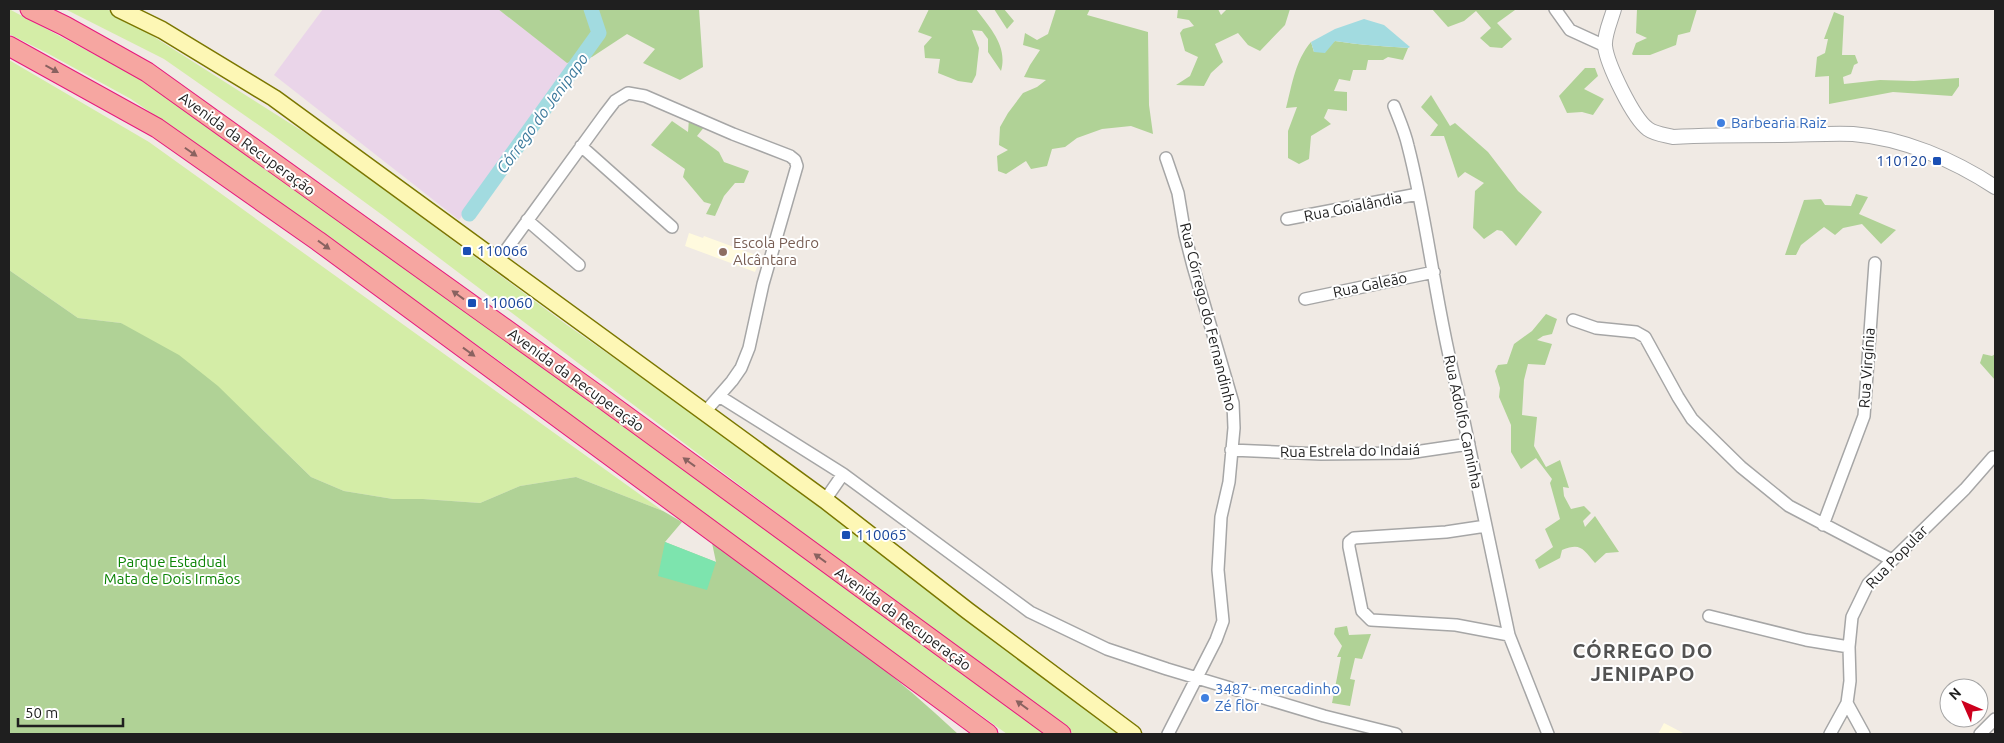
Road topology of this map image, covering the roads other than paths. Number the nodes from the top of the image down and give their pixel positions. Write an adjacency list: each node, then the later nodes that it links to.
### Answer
1 (30, 9): 39 (highway, Avenida da Recuperação, one-way to 1)
2 (119, 9): 15 (main road)
3 (1555, 9): 6 (street)
4 (1614, 9): 6 (street)
5 (9, 46): 38 (highway, one-way to 38)
6 (1605, 46): 10 (street)
7 (1394, 106): 11 (street, Rua Adolfo Caminha)
8 (581, 146): 13 (street); 14 (street); 21 (street)
9 (1166, 158): 24 (street, Rua Córrego do Fernandinho)
10 (1995, 187)
11 (1418, 194): 12 (street, Rua Goialândia); 18 (street, Rua Adolfo Caminha)
12 (1287, 219)
13 (527, 220): 15 (street); 17 (street)
14 (672, 227)
15 (498, 261): 22 (main road)
16 (1876, 263): 28 (street, Rua Virgínia)
17 (579, 265)
18 (1434, 272): 19 (street, Rua Galeão); 23 (street, Rua Adolfo Caminha)
19 (1305, 299)
20 (1573, 320): 28 (street)
21 (718, 396): 22 (street); 26 (street)
22 (704, 412): 27 (main road)
23 (1469, 444): 24 (street, Rua Estrela do Indaiá); 29 (street, Rua Adolfo Caminha)
24 (1231, 450): 34 (street, Rua Córrego do Fernandinho)
25 (1993, 457): 30 (street, Rua Popular)
26 (843, 474): 27 (street); 34 (street)
27 (825, 500): 40 (main road)
28 (1823, 525): 30 (street)
29 (1486, 526): 32 (street, Rua Adolfo Caminha); 32 (street)
30 (1892, 560): 33 (street, Rua Popular)
31 (1710, 616): 33 (street)
32 (1509, 635): 43 (street, Rua Adolfo Caminha)
33 (1849, 647): 35 (street, Rua Popular)
34 (1197, 677): 37 (street); 41 (street, Rua Córrego do Fernandinho)
35 (1847, 703): 44 (street, Rua Popular); 45 (street)
36 (1995, 719): 46 (street)
37 (1378, 732): 42 (street)
38 (988, 734)
39 (1061, 734)
40 (1133, 734)
41 (1168, 734)
42 (1396, 734)
43 (1548, 734)
44 (1830, 734)
45 (1864, 734)
46 (1980, 734)

